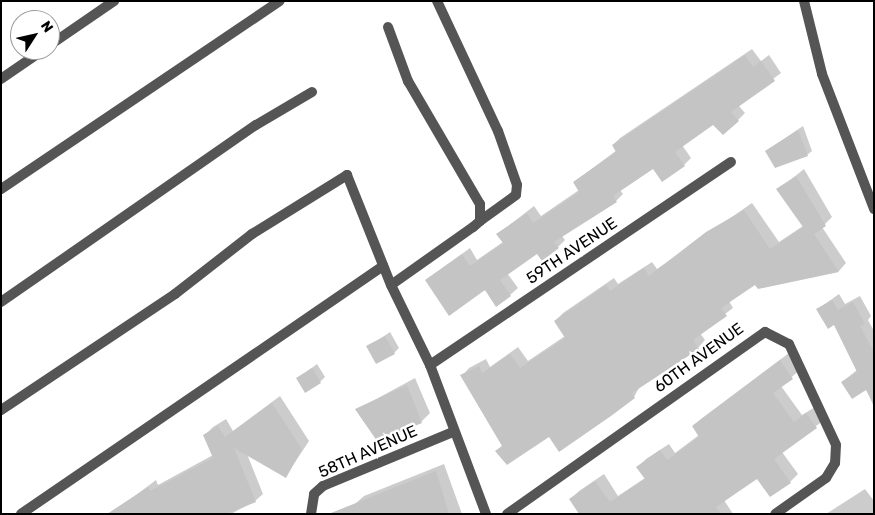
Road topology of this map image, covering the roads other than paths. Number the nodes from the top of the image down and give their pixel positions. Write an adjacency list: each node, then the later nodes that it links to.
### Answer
1 (114, 1): 6 (street)
2 (280, 1): 11 (street)
3 (437, 1): 13 (street)
4 (804, 1): 12 (street)
5 (388, 27): 13 (street)
6 (60, 38)
7 (29, 60): 8 (street)
8 (1, 79)
9 (312, 92): 16 (street)
10 (731, 162): 17 (street, 59TH AVENUE)
11 (1, 189)
12 (874, 210)
13 (480, 221): 15 (street)
14 (382, 266): 15 (street); 18 (street); 20 (street)
15 (391, 284): 17 (street)
16 (1, 302)
17 (430, 365): 19 (street)
18 (1, 410)
19 (453, 432): 21 (street, 58TH AVENUE); 22 (street)
20 (21, 514)
21 (311, 514)
22 (486, 514)
23 (507, 514): 24 (street, 60TH AVENUE)
24 (775, 514)

